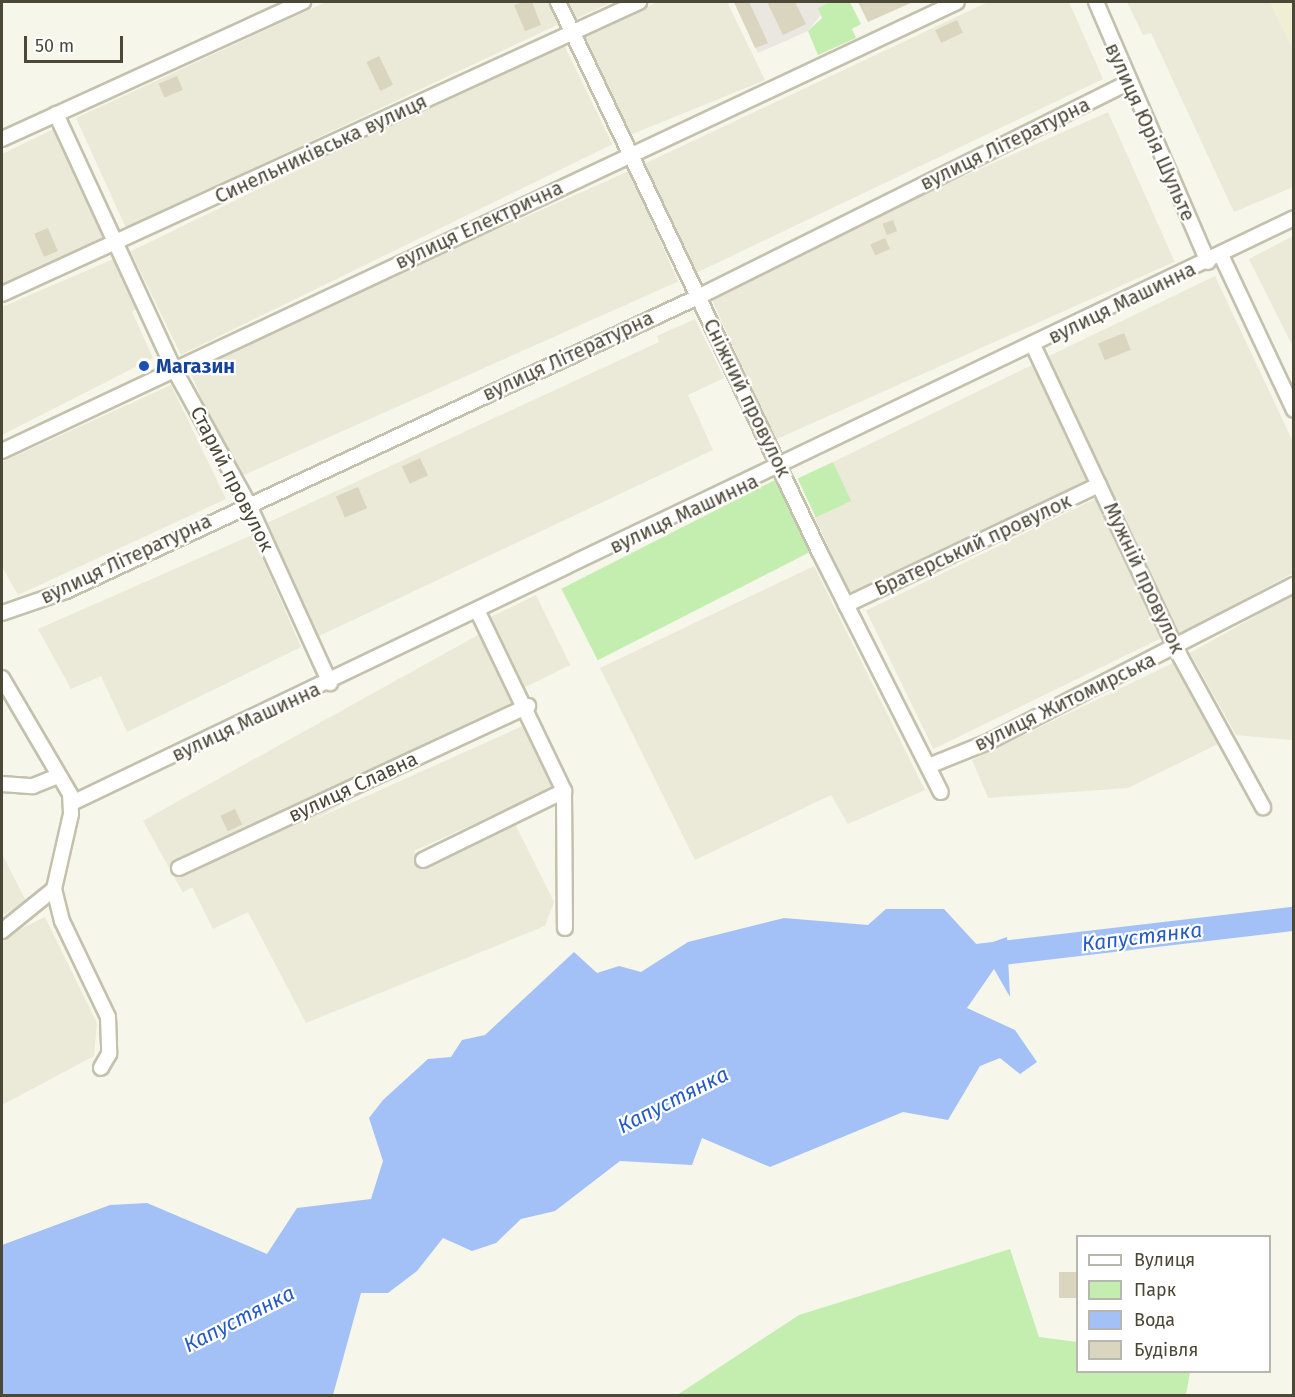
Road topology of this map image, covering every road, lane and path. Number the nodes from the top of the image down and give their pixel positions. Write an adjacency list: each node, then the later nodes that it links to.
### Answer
1 (303, 2): 8 (street)
2 (558, 2): 6 (street, Сніжний провулок)
3 (639, 2): 6 (street, Синельниківська вулиця)
4 (957, 2): 10 (street, вулиця Електрична)
5 (1096, 2): 7 (street, вулиця Юрія Шульте)
6 (573, 32): 10 (street, Сніжний провулок); 12 (street, Синельниківська вулиця)
7 (1127, 83): 13 (street, вулиця Юрія Шульте); 15 (street, вулиця Літературна)
8 (56, 114): 9 (street); 12 (street, Старий провулок)
9 (2, 139)
10 (628, 155): 15 (street, Сніжний провулок); 17 (street, вулиця Електрична)
11 (1293, 218): 13 (street, вулиця Машинна)
12 (118, 241): 14 (street, Синельниківська вулиця); 17 (street, Старий провулок)
13 (1214, 258): 16 (street, вулиця Машинна); 18 (street, вулиця Юрія Шульте)
14 (2, 294)
15 (698, 297): 20 (street, Сніжний провулок); 22 (street, вулиця Літературна)
16 (1033, 345): 20 (street, вулиця Машинна); 21 (street, Мужній провулок)
17 (174, 369): 19 (street, вулиця Електрична); 22 (street, Старий провулок)
18 (1293, 410)
19 (2, 451)
20 (781, 468): 24 (street, Сніжний провулок); 25 (street, вулиця Машинна)
21 (1100, 485): 24 (street, Братерський провулок); 27 (street, Мужній провулок)
22 (248, 503): 26 (street, вулиця Літературна); 29 (street, Старий провулок)
23 (1293, 585): 27 (street, вулиця Житомирська)
24 (846, 605): 31 (street, Сніжний провулок)
25 (478, 612): 29 (street, вулиця Машинна); 30 (street)
26 (2, 613)
27 (1175, 647): 31 (street, вулиця Житомирська); 37 (street, Мужній провулок)
28 (2, 678): 32 (street)
29 (330, 683): 36 (street, вулиця Машинна)
30 (528, 706): 34 (street); 39 (street, вулиця Славна)
31 (931, 765): 35 (street, Сніжний провулок)
32 (58, 776): 33 (street); 36 (street)
33 (2, 784)
34 (564, 791): 38 (street); 41 (street)
35 (941, 792)
36 (72, 803): 40 (street)
37 (1263, 807)
38 (423, 860)
39 (179, 868)
40 (54, 889): 42 (street); 43 (street)
41 (566, 928)
42 (2, 931)
43 (101, 1068)

